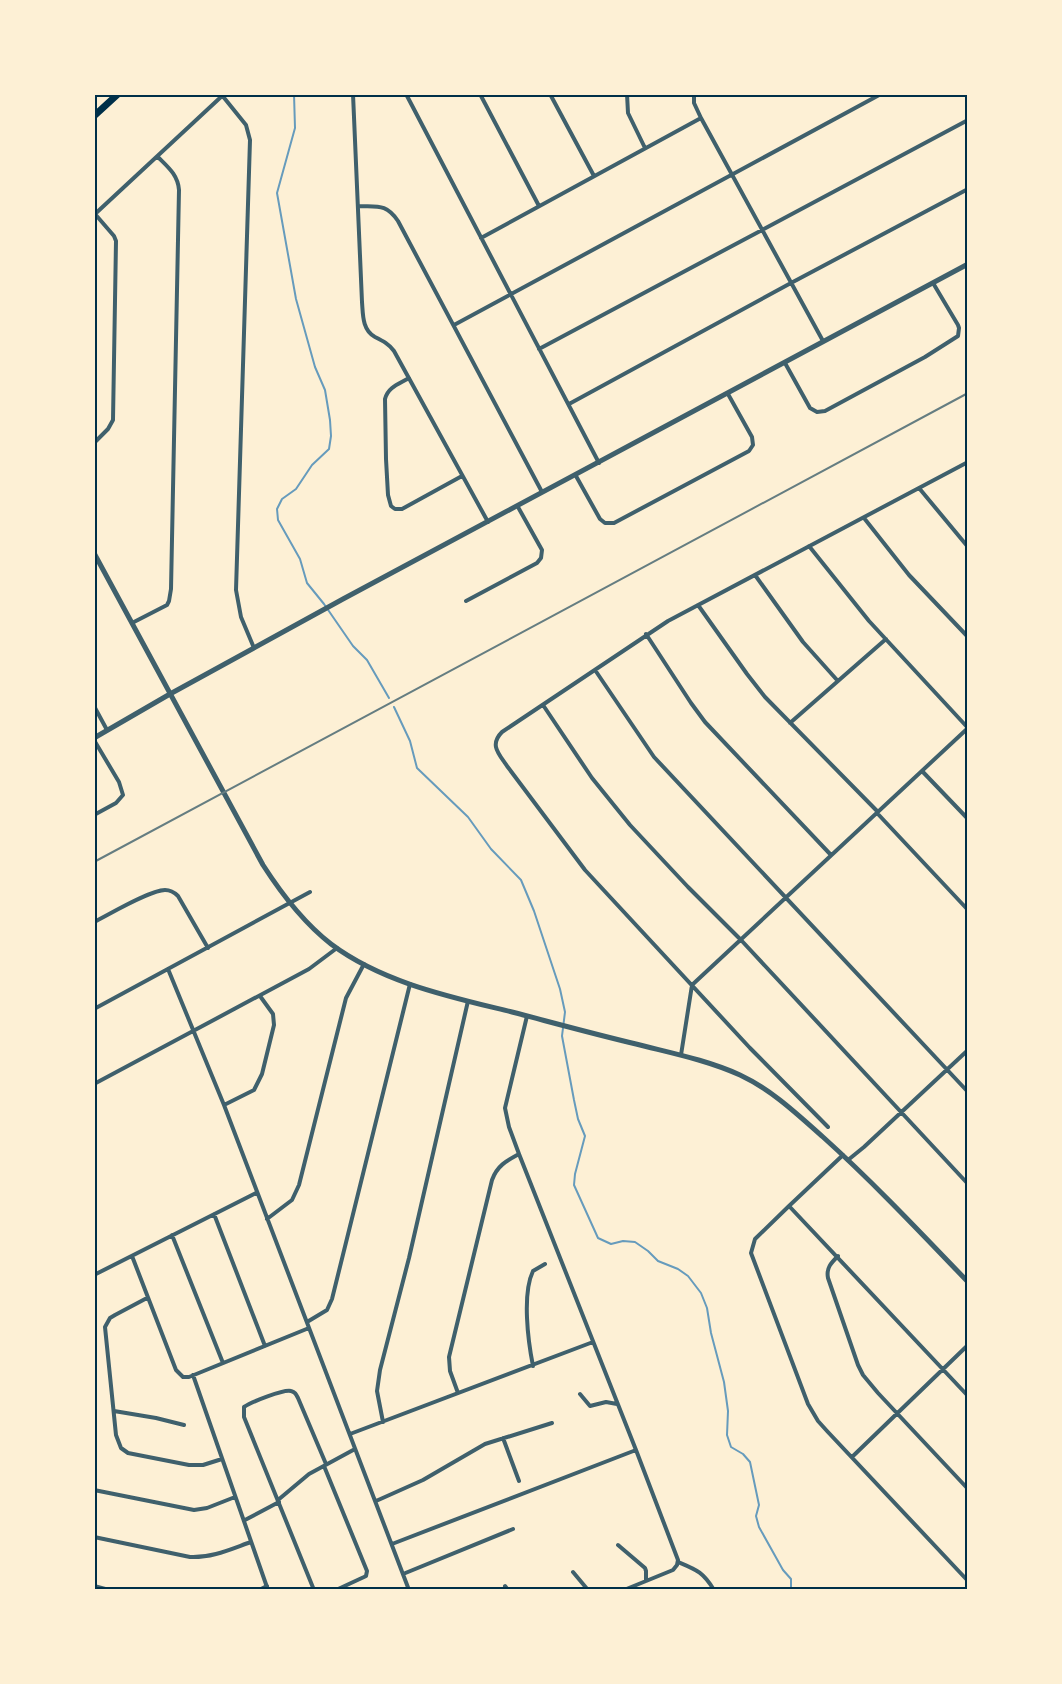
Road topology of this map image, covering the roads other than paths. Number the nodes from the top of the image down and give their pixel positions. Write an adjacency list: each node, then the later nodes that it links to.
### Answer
1 (118, 94): 10 (main road)
2 (353, 94): 18 (street)
3 (406, 94): 22 (street)
4 (480, 94): 19 (street)
5 (550, 94): 16 (street)
6 (627, 94): 13 (street)
7 (694, 94): 11 (street)
8 (881, 94): 15 (street)
9 (222, 95): 14 (street); 54 (street)
10 (94, 116)
11 (701, 118): 13 (street); 15 (street)
12 (968, 120): 21 (street)
13 (645, 148): 16 (street)
14 (158, 157): 20 (street); 50 (street)
15 (732, 174): 21 (street); 26 (street)
16 (594, 176): 19 (street)
17 (968, 189): 24 (street)
18 (358, 206): 27 (street); 31 (street)
19 (539, 206): 22 (street)
20 (95, 215): 34 (street)
21 (762, 229): 24 (street); 29 (street)
22 (481, 238): 26 (street)
23 (968, 264): 25 (street)
24 (791, 283): 28 (street); 33 (street)
25 (933, 283): 28 (street); 30 (street)
26 (511, 294): 27 (street); 29 (street)
27 (454, 325): 40 (street)
28 (823, 341): 30 (street)
29 (539, 349): 33 (street)
30 (785, 363): 32 (street)
31 (409, 378): 37 (street); 37 (street)
32 (728, 394): 36 (street); 38 (street)
33 (569, 404): 36 (street)
34 (94, 443)
35 (968, 462): 39 (street)
36 (599, 463): 38 (street)
37 (462, 476): 43 (street)
38 (576, 476): 40 (street)
39 (919, 488): 42 (street); 45 (street)
40 (543, 493): 41 (street)
41 (518, 507): 43 (street); 48 (street)
42 (864, 518): 44 (street); 52 (street)
43 (488, 522): 54 (street)
44 (809, 546): 47 (street); 53 (street)
45 (968, 547)
46 (94, 553): 50 (street)
47 (755, 575): 49 (street); 56 (street)
48 (466, 601)
49 (698, 604): 51 (street); 60 (street)
50 (132, 623): 57 (street)
51 (646, 634): 55 (street); 68 (street)
52 (968, 637)
53 (885, 639): 56 (street); 61 (street)
54 (254, 648): 57 (street)
55 (595, 670): 58 (street); 70 (street)
56 (837, 680): 60 (street)
57 (170, 694): 62 (street); 71 (street)
58 (543, 705): 74 (street); 80 (street)
59 (94, 706): 62 (street)
60 (790, 723): 65 (street)
61 (967, 728): 64 (street)
62 (107, 730): 63 (street)
63 (94, 739): 66 (street)
64 (922, 771): 65 (street); 67 (street)
65 (878, 813): 68 (street); 72 (street)
66 (94, 815)
67 (968, 819)
68 (831, 855): 70 (street)
69 (310, 892): 71 (street)
70 (786, 898): 74 (street); 88 (street)
71 (290, 903): 75 (street); 76 (street)
72 (968, 910)
73 (94, 922): 75 (street)
74 (741, 940): 80 (street); 92 (street)
75 (208, 948): 78 (street)
76 (337, 948): 77 (street); 81 (street)
77 (364, 964): 79 (street); 101 (street)
78 (168, 969): 83 (street); 85 (street)
79 (410, 984): 82 (street); 109 (street)
80 (692, 985): 87 (street); 93 (street)
81 (260, 996): 85 (street); 91 (street)
82 (468, 1001): 84 (street); 124 (street)
83 (94, 1009)
84 (527, 1016): 87 (street); 94 (street)
85 (193, 1030): 89 (street); 91 (street)
86 (968, 1050): 88 (street)
87 (681, 1055): 95 (street)
88 (946, 1069): 90 (street); 92 (street)
89 (94, 1084)
90 (968, 1092)
91 (224, 1105): 98 (street)
92 (901, 1113): 96 (street); 97 (street)
93 (828, 1127)
94 (519, 1154): 111 (street); 118 (street)
95 (843, 1155): 96 (street); 99 (street)
96 (848, 1160): 107 (street)
97 (968, 1184)
98 (256, 1193): 100 (street); 101 (street)
99 (789, 1206): 104 (street); 131 (street)
100 (214, 1214): 102 (street); 113 (street)
101 (267, 1219): 109 (street)
102 (172, 1235): 103 (street); 114 (street)
103 (132, 1256): 106 (street); 108 (street)
104 (838, 1256): 116 (street); 123 (street)
105 (545, 1264): 115 (street)
106 (94, 1275)
107 (968, 1282)
108 (147, 1298): 117 (street); 122 (street)
109 (307, 1322): 110 (street)
110 (309, 1328): 113 (street); 127 (street)
111 (593, 1342): 115 (street); 121 (street)
112 (968, 1345): 116 (street)
113 (265, 1346): 114 (street)
114 (223, 1363): 117 (street)
115 (533, 1366): 118 (street)
116 (943, 1369): 120 (street); 123 (street)
117 (193, 1375): 132 (street)
118 (458, 1394): 124 (street)
119 (580, 1394): 121 (street)
120 (968, 1396)
121 (617, 1404): 130 (street)
122 (114, 1411): 126 (street); 132 (street)
123 (897, 1413): 131 (street); 135 (street)
124 (383, 1422): 127 (street)
125 (552, 1423): 128 (street)
126 (184, 1425)
127 (350, 1434): 129 (street)
128 (503, 1438): 134 (street); 139 (street)
129 (355, 1449): 133 (street); 139 (street)
130 (636, 1450): 144 (street); 146 (street)
131 (851, 1457): 150 (street)
132 (222, 1459): 137 (street)
133 (325, 1465): 138 (street); 138 (street); 156 (street)
134 (519, 1481)
135 (968, 1489)
136 (94, 1490): 137 (street)
137 (235, 1497): 140 (street)
138 (279, 1501): 140 (street); 155 (street)
139 (375, 1501): 144 (street)
140 (245, 1520): 143 (street)
141 (513, 1529): 148 (street)
142 (94, 1537): 143 (street)
143 (251, 1542): 152 (street)
144 (392, 1544): 148 (street)
145 (618, 1545): 149 (street)
146 (678, 1562): 149 (street); 160 (street)
147 (573, 1572): 158 (street)
148 (403, 1574): 157 (street)
149 (645, 1581): 159 (street)
150 (968, 1581)
151 (94, 1586): 153 (street)
152 (267, 1588): 154 (street)
153 (109, 1590)
154 (258, 1590)
155 (314, 1590)
156 (336, 1590)
157 (409, 1590)
158 (588, 1590)
159 (624, 1590)
160 (714, 1590)

